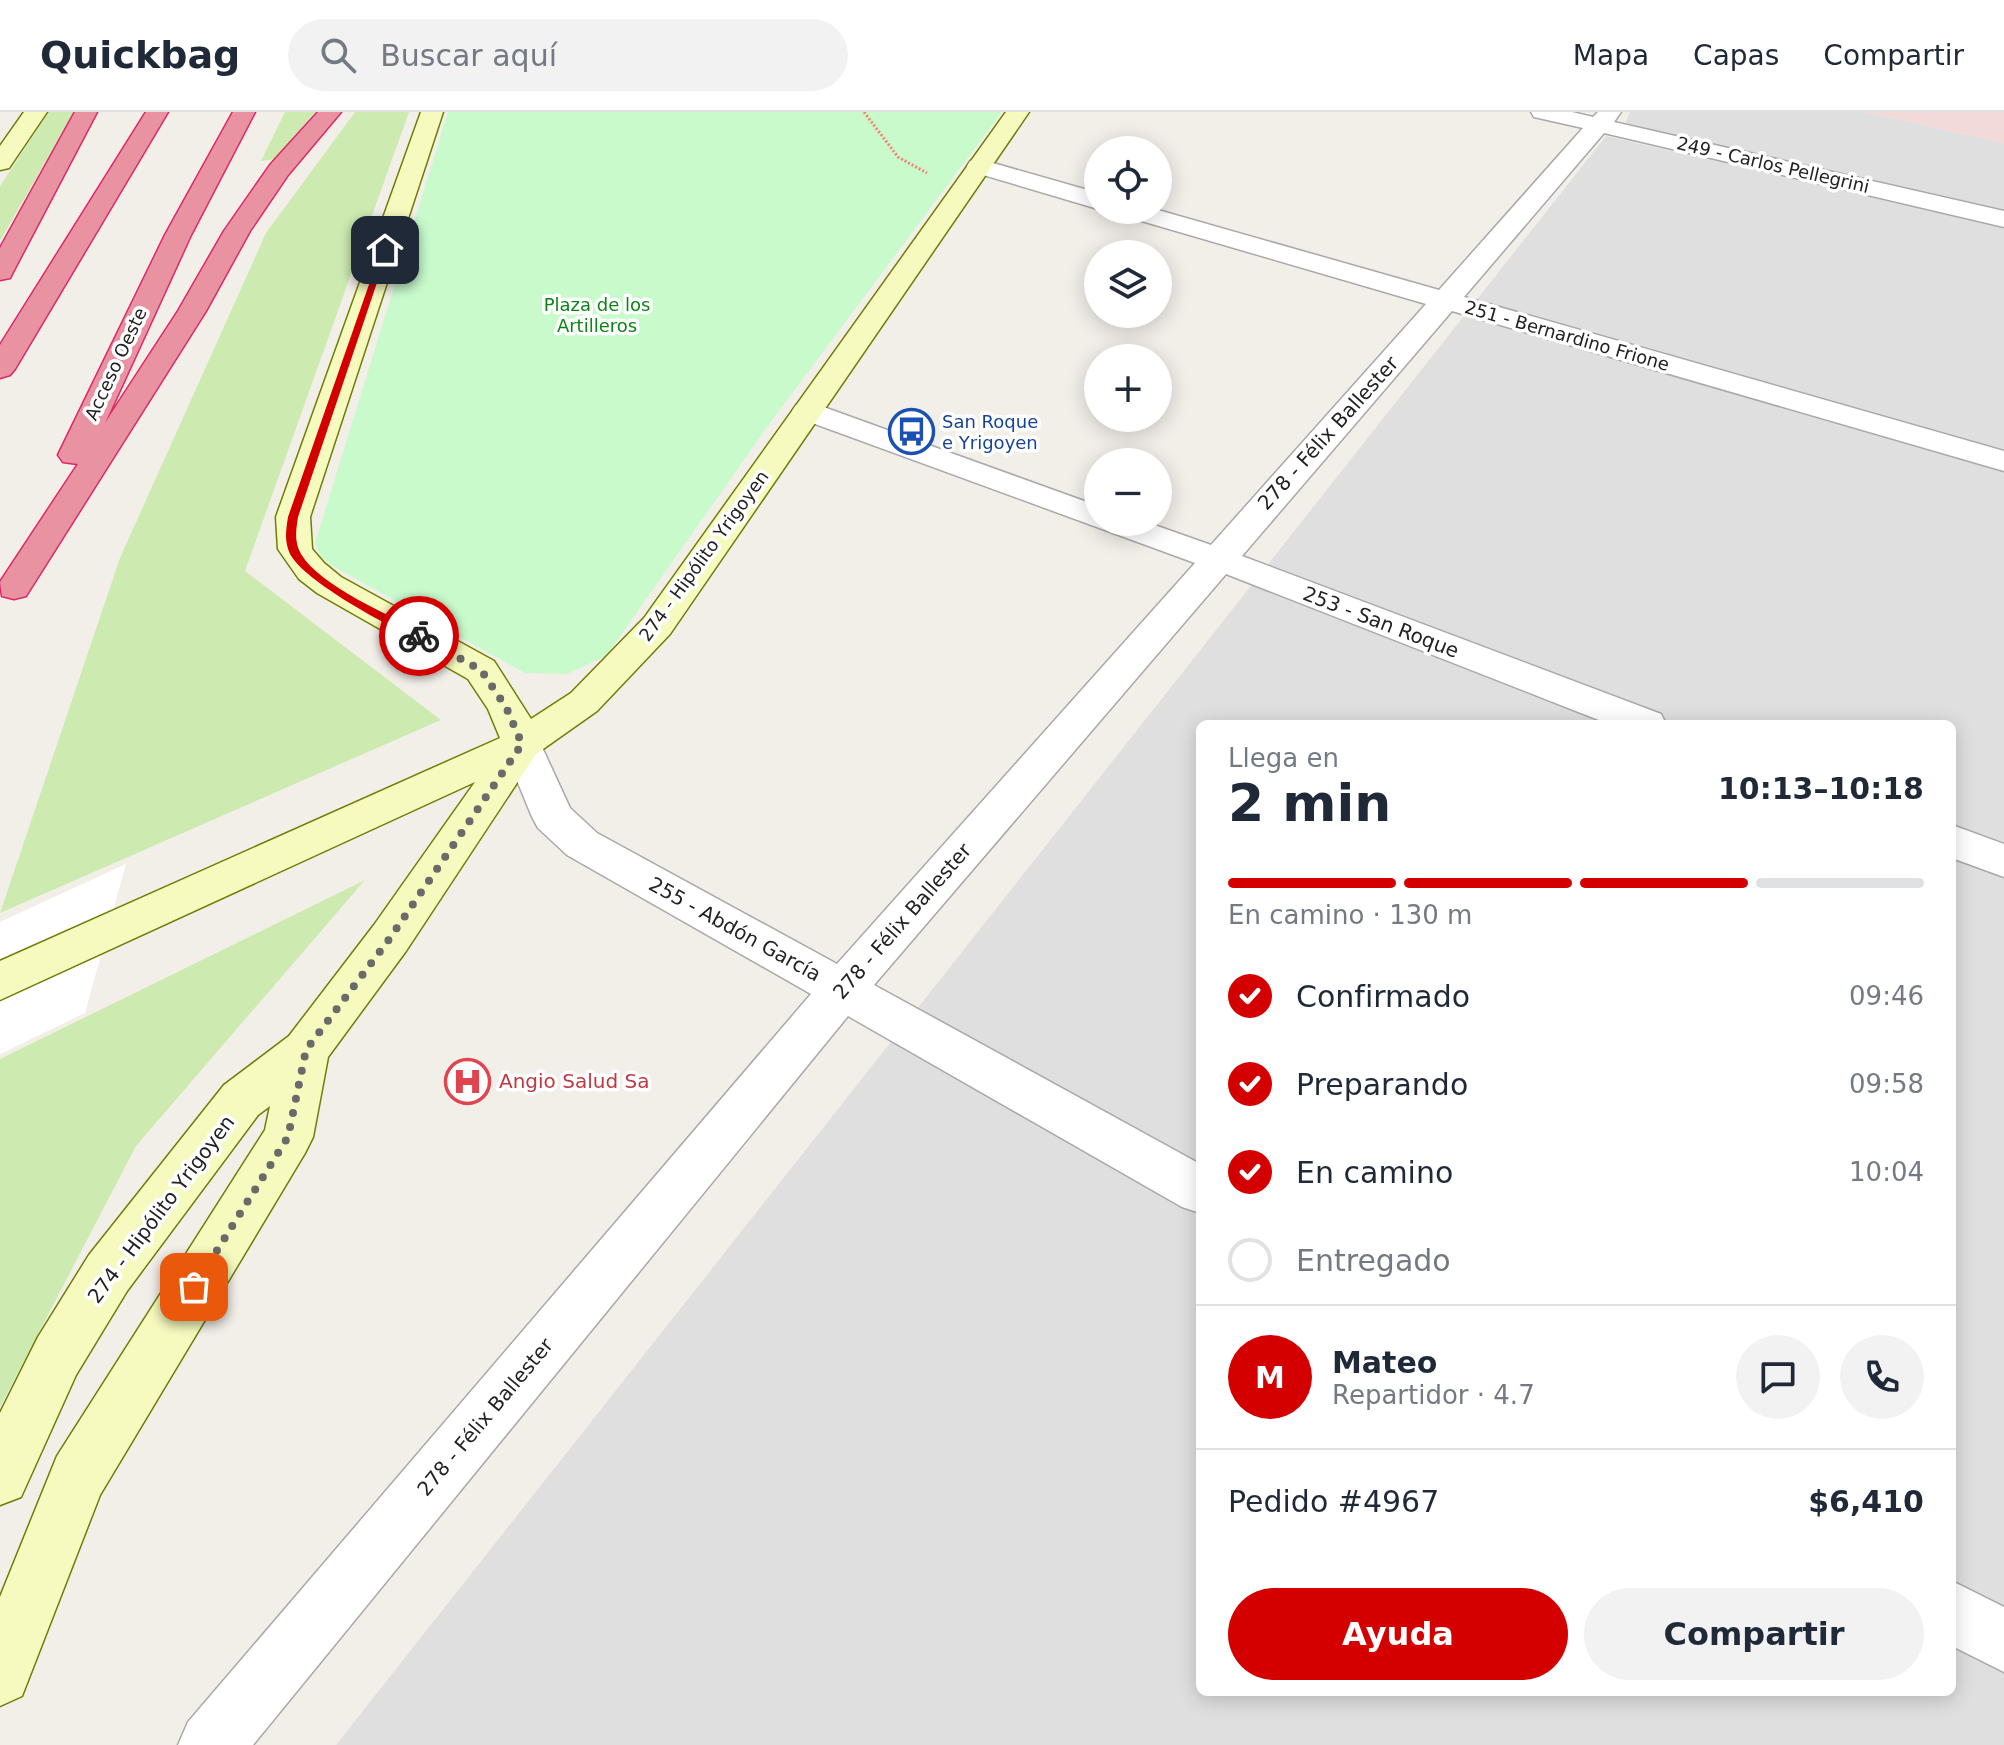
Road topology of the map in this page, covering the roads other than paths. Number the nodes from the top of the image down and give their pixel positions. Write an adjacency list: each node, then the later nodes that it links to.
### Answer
1 (36, 112): 10 (street)
2 (86, 112): 15 (highway)
3 (157, 112): 17 (highway)
4 (244, 112): 5 (highway, Acceso Oeste)
5 (330, 112)
6 (432, 112): 24 (street)
7 (1018, 112): 11 (street, 274 - Hipólito Yrigoyen)
8 (1542, 112): 9 (street, 249 - Carlos Pellegrini)
9 (1604, 119): 13 (street, 249 - Carlos Pellegrini); 16 (street, 278 - Félix Ballester)
10 (0, 163)
11 (979, 166): 12 (street); 18 (street, 274 - Hipólito Yrigoyen)
12 (1084, 197)
13 (2004, 219)
14 (1172, 222): 16 (street, 251 - Bernardino Frione)
15 (0, 272)
16 (1446, 301): 19 (street, 251 - Bernardino Frione); 22 (street, 278 - Félix Ballester)
17 (0, 369)
18 (807, 411): 20 (street); 24 (street, 274 - Hipólito Yrigoyen)
19 (2004, 461)
20 (1084, 512)
21 (1153, 536): 22 (street, 253 - San Roque)
22 (1216, 558): 23 (street, 253 - San Roque); 28 (street, 278 - Félix Ballester)
23 (1637, 720)
24 (522, 744): 27 (street); 28 (street, 255 - Abdón García); 29 (street, 274 - Hipólito Yrigoyen)
25 (1956, 843): 26 (street)
26 (2004, 861)
27 (0, 981)
28 (842, 990): 30 (street, 255 - Abdón García); 35 (street, 278 - Félix Ballester)
29 (306, 1050): 31 (street, 274 - Hipólito Yrigoyen); 34 (street, 274 - Hipólito Yrigoyen)
30 (1196, 1188)
31 (0, 1476)
32 (1956, 1614): 33 (street)
33 (2004, 1641)
34 (0, 1674)
35 (211, 1745)

